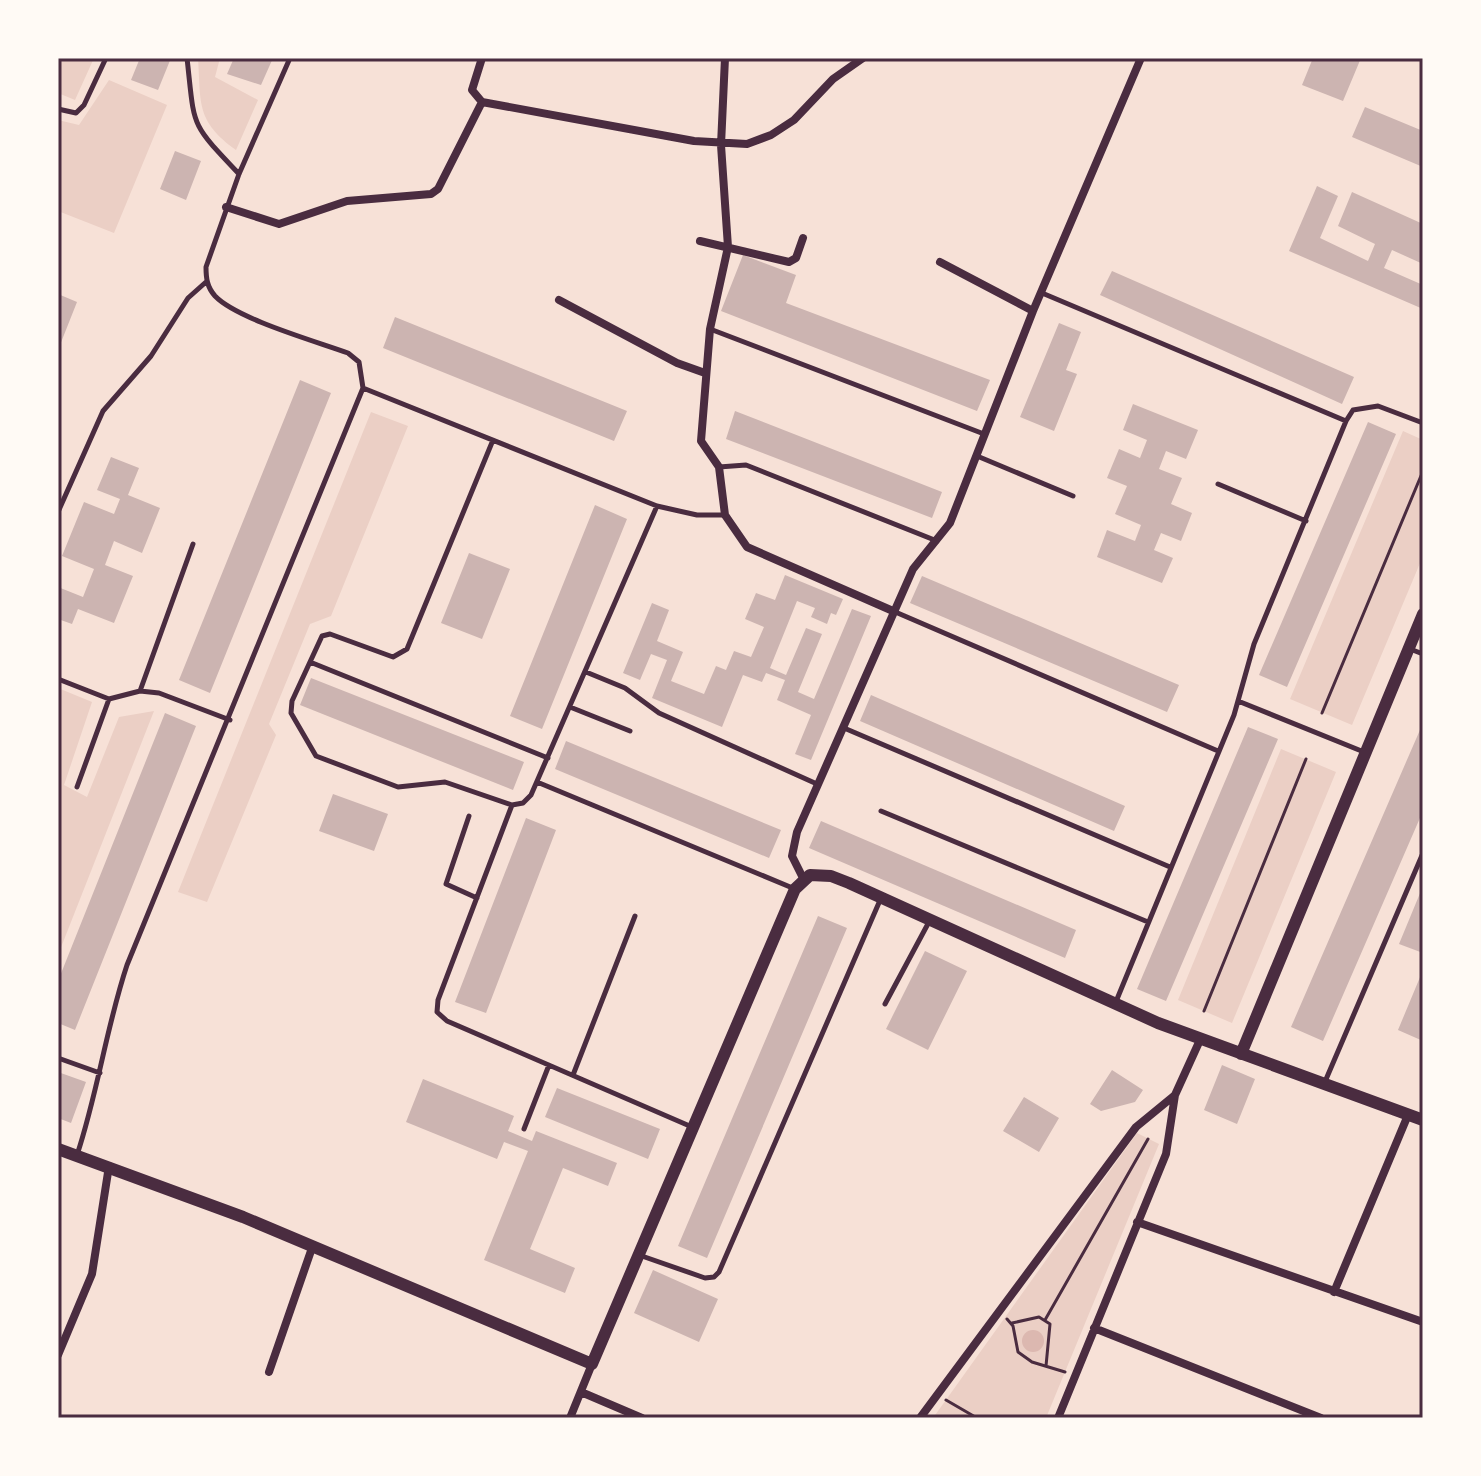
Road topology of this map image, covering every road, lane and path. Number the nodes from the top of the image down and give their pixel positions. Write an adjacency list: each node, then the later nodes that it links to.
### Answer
1 (106, 58): 9 (lane)
2 (187, 58): 11 (lane)
3 (290, 58): 11 (lane)
4 (482, 58): 8 (street)
5 (725, 58): 10 (street)
6 (863, 58): 10 (street)
7 (1141, 58): 18 (street)
8 (482, 102): 10 (street); 12 (street)
9 (58, 109)
10 (721, 145): 15 (street)
11 (239, 174): 12 (lane)
12 (226, 207): 17 (lane)
13 (803, 238): 15 (street)
14 (700, 241): 15 (street)
15 (728, 247): 21 (street)
16 (940, 262): 20 (street)
17 (206, 282): 23 (lane); 34 (lane)
18 (1042, 293): 20 (street); 24 (lane)
19 (559, 300): 22 (street)
20 (1033, 311): 26 (street)
21 (710, 329): 22 (street); 26 (lane)
22 (705, 373): 29 (street)
23 (363, 388): 27 (lane); 51 (lane)
24 (1346, 421): 25 (lane); 36 (lane)
25 (1423, 423)
26 (984, 434): 28 (street)
27 (493, 440): 33 (lane); 43 (lane)
28 (976, 456): 32 (lane); 37 (street)
29 (719, 467): 35 (street); 37 (lane)
30 (1423, 471): 50 (path)
31 (1218, 484): 36 (lane)
32 (1073, 496)
33 (657, 506): 35 (lane); 44 (lane)
34 (58, 512)
35 (725, 515): 39 (street)
36 (1306, 521): 48 (lane)
37 (938, 542): 39 (street)
38 (193, 544): 46 (lane)
39 (893, 611): 52 (street); 54 (lane)
40 (1423, 614): 41 (street)
41 (1409, 648): 42 (lane); 55 (street)
42 (1423, 654)
43 (310, 662): 56 (lane); 61 (lane)
44 (586, 672): 49 (lane); 59 (lane)
45 (58, 679): 47 (lane)
46 (140, 691): 47 (lane); 51 (lane)
47 (109, 699): 60 (lane)
48 (1238, 701): 54 (lane); 55 (lane)
49 (570, 707): 53 (lane); 56 (lane)
50 (1322, 713)
51 (230, 720): 79 (lane)
52 (843, 728): 59 (street); 65 (lane)
53 (630, 731)
54 (1218, 751): 65 (lane)
55 (1365, 752): 76 (street)
56 (548, 758): 58 (lane)
57 (1306, 759): 74 (path)
58 (537, 782): 61 (lane); 66 (lane)
59 (817, 784): 66 (street)
60 (77, 787)
61 (512, 805): 68 (lane)
62 (881, 811): 71 (lane)
63 (469, 816): 68 (lane)
64 (1423, 853): 81 (lane)
65 (1170, 867): 71 (lane)
66 (799, 884): 67 (street); 85 (street)
67 (882, 897): 70 (street); 93 (lane)
68 (477, 898): 78 (lane)
69 (635, 916): 80 (lane)
70 (931, 919): 72 (lane); 73 (street)
71 (1148, 922): 73 (lane)
72 (885, 1004)
73 (1115, 1005): 75 (street)
74 (1204, 1011)
75 (1200, 1040): 76 (street); 82 (street)
76 (1241, 1054): 81 (street)
77 (58, 1058): 79 (lane)
78 (549, 1065): 80 (lane); 86 (lane)
79 (100, 1073): 89 (lane)
80 (573, 1075): 85 (lane)
81 (1324, 1085): 83 (street)
82 (1175, 1095): 91 (street); 109 (street)
83 (1408, 1115): 84 (street); 94 (street)
84 (1423, 1120)
85 (694, 1127): 93 (street)
86 (524, 1129)
87 (1148, 1139): 96 (path)
88 (58, 1149): 89 (street)
89 (77, 1156): 90 (street)
90 (109, 1166): 92 (street); 100 (street)
91 (1137, 1222): 94 (street); 99 (street)
92 (313, 1245): 101 (street); 103 (street)
93 (639, 1254): 101 (street)
94 (1334, 1292): 97 (street)
95 (1004, 1316): 98 (path)
96 (1045, 1320): 98 (path); 102 (path)
97 (1423, 1322)
98 (1012, 1323): 102 (path)
99 (1094, 1328): 111 (street); 112 (street)
100 (58, 1355)
101 (592, 1364): 105 (street)
102 (1046, 1366): 104 (path)
103 (269, 1372)
104 (1065, 1372)
105 (581, 1392): 107 (street); 108 (street)
106 (946, 1400): 110 (path)
107 (570, 1418)
108 (642, 1418)
109 (920, 1418)
110 (977, 1418)
111 (1058, 1418)
112 (1321, 1418)

